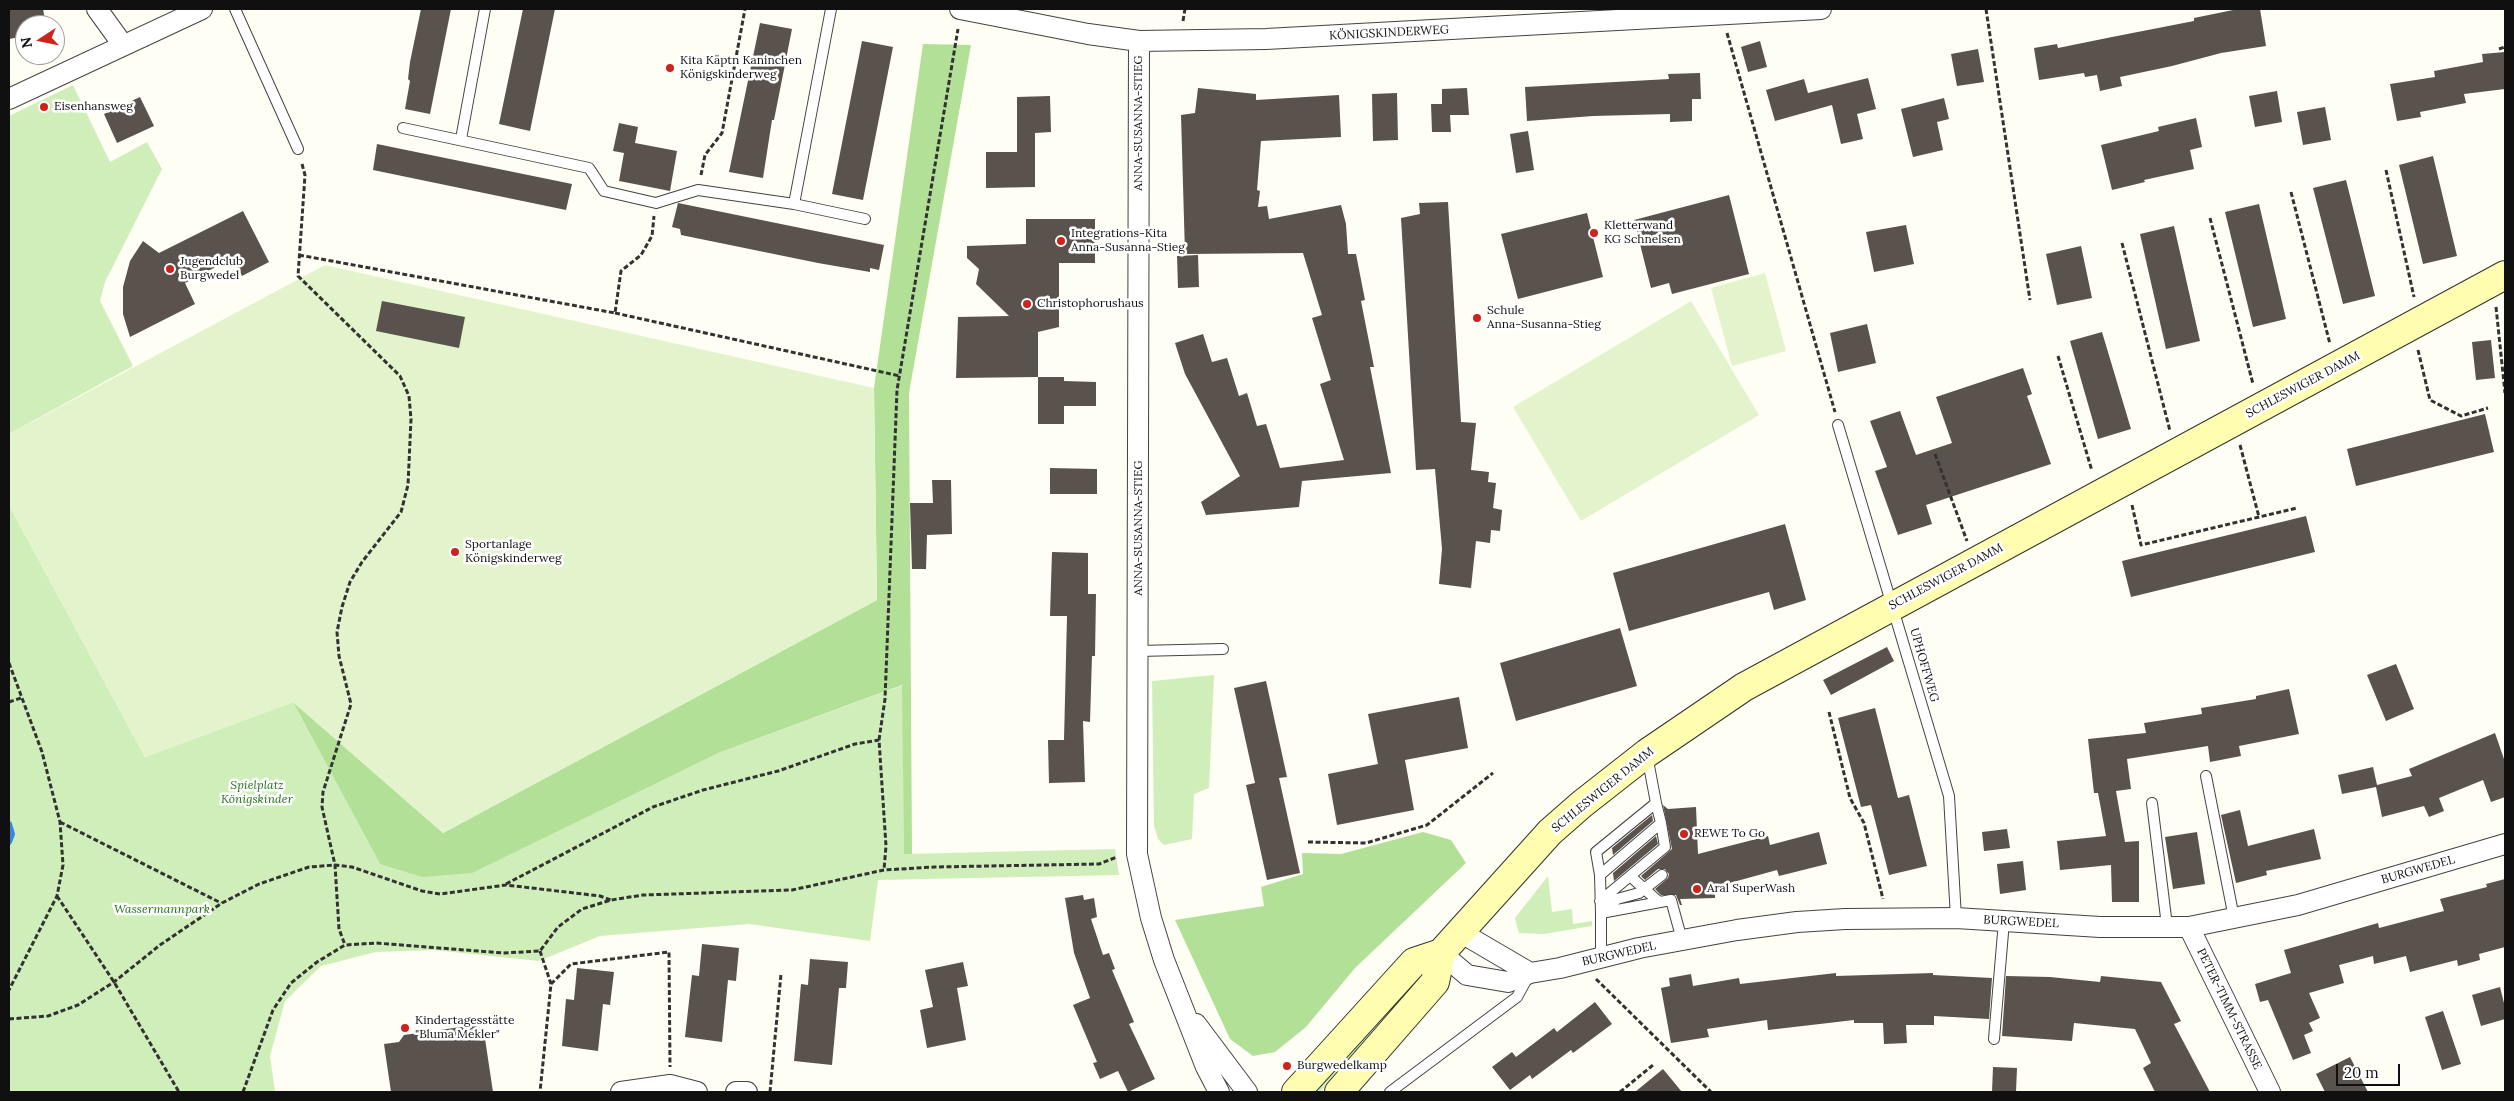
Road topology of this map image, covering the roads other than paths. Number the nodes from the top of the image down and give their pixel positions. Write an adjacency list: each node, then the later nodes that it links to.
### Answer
1 (97, 9): 9 (street)
2 (202, 9): 9 (street)
3 (235, 9): 13 (lane)
4 (485, 9): 12 (lane)
5 (831, 9): 14 (lane)
6 (961, 9): 8 (street, KÖNIGSKINDERWEG)
7 (1821, 9): 8 (street, KÖNIGSKINDERWEG)
8 (1139, 41): 20 (street, ANNA-SUSANNA-STIEG)
9 (123, 45): 10 (street)
10 (9, 100)
11 (403, 128): 12 (lane)
12 (461, 139): 14 (lane)
13 (298, 149)
14 (794, 204): 15 (lane)
15 (865, 219)
16 (2500, 279): 18 (main road, SCHLESWIGER DAMM)
17 (1838, 425): 18 (lane, UPHOFFWEG)
18 (1893, 605): 21 (main road, SCHLESWIGER DAMM); 34 (lane, UPHOFFWEG)
19 (1223, 649): 20 (lane)
20 (1138, 651): 44 (street, ANNA-SUSANNA-STIEG)
21 (1647, 753): 23 (lane); 39 (main road, SCHLESWIGER DAMM)
22 (2206, 776): 35 (lane)
23 (1656, 802): 25 (lane); 27 (lane)
24 (2152, 803): 37 (lane)
25 (1661, 822): 27 (lane); 29 (lane)
26 (2505, 844): 35 (street, BURGWEDEL)
27 (1600, 875): 31 (lane)
28 (1662, 875): 30 (lane)
29 (1630, 876): 30 (lane); 31 (lane)
30 (1644, 889): 32 (lane); 33 (lane)
31 (1600, 901): 33 (lane)
32 (1660, 902): 33 (lane); 40 (lane)
33 (1601, 913): 42 (lane)
34 (1956, 918): 36 (street, BURGWEDEL); 40 (street, BURGWEDEL)
35 (2234, 918): 38 (street, BURGWEDEL)
36 (2004, 921): 37 (street, BURGWEDEL); 45 (lane)
37 (2166, 926): 38 (street, BURGWEDEL)
38 (2189, 927): 55 (street, PETER-TIMM-STRASSE)
39 (1460, 932): 41 (main road, SCHLESWIGER DAMM); 43 (street)
40 (1682, 940): 42 (street, BURGWEDEL)
41 (1441, 953): 43 (street, BURGWEDEL); 52 (main road, SCHLESWIGER DAMM); 53 (main road)
42 (1596, 959): 43 (street, BURGWEDEL)
43 (1530, 973): 54 (lane)
44 (1183, 1008): 50 (street, ANNA-SUSANNA-STIEG); 51 (street, ANNA-SUSANNA-STIEG)
45 (1994, 1039)
46 (621, 1092): 47 (street)
47 (697, 1092)
48 (736, 1092): 49 (street)
49 (747, 1092)
50 (1219, 1092)
51 (1247, 1092)
52 (1296, 1092)
53 (1339, 1092)
54 (1390, 1092)
55 (2270, 1092)

